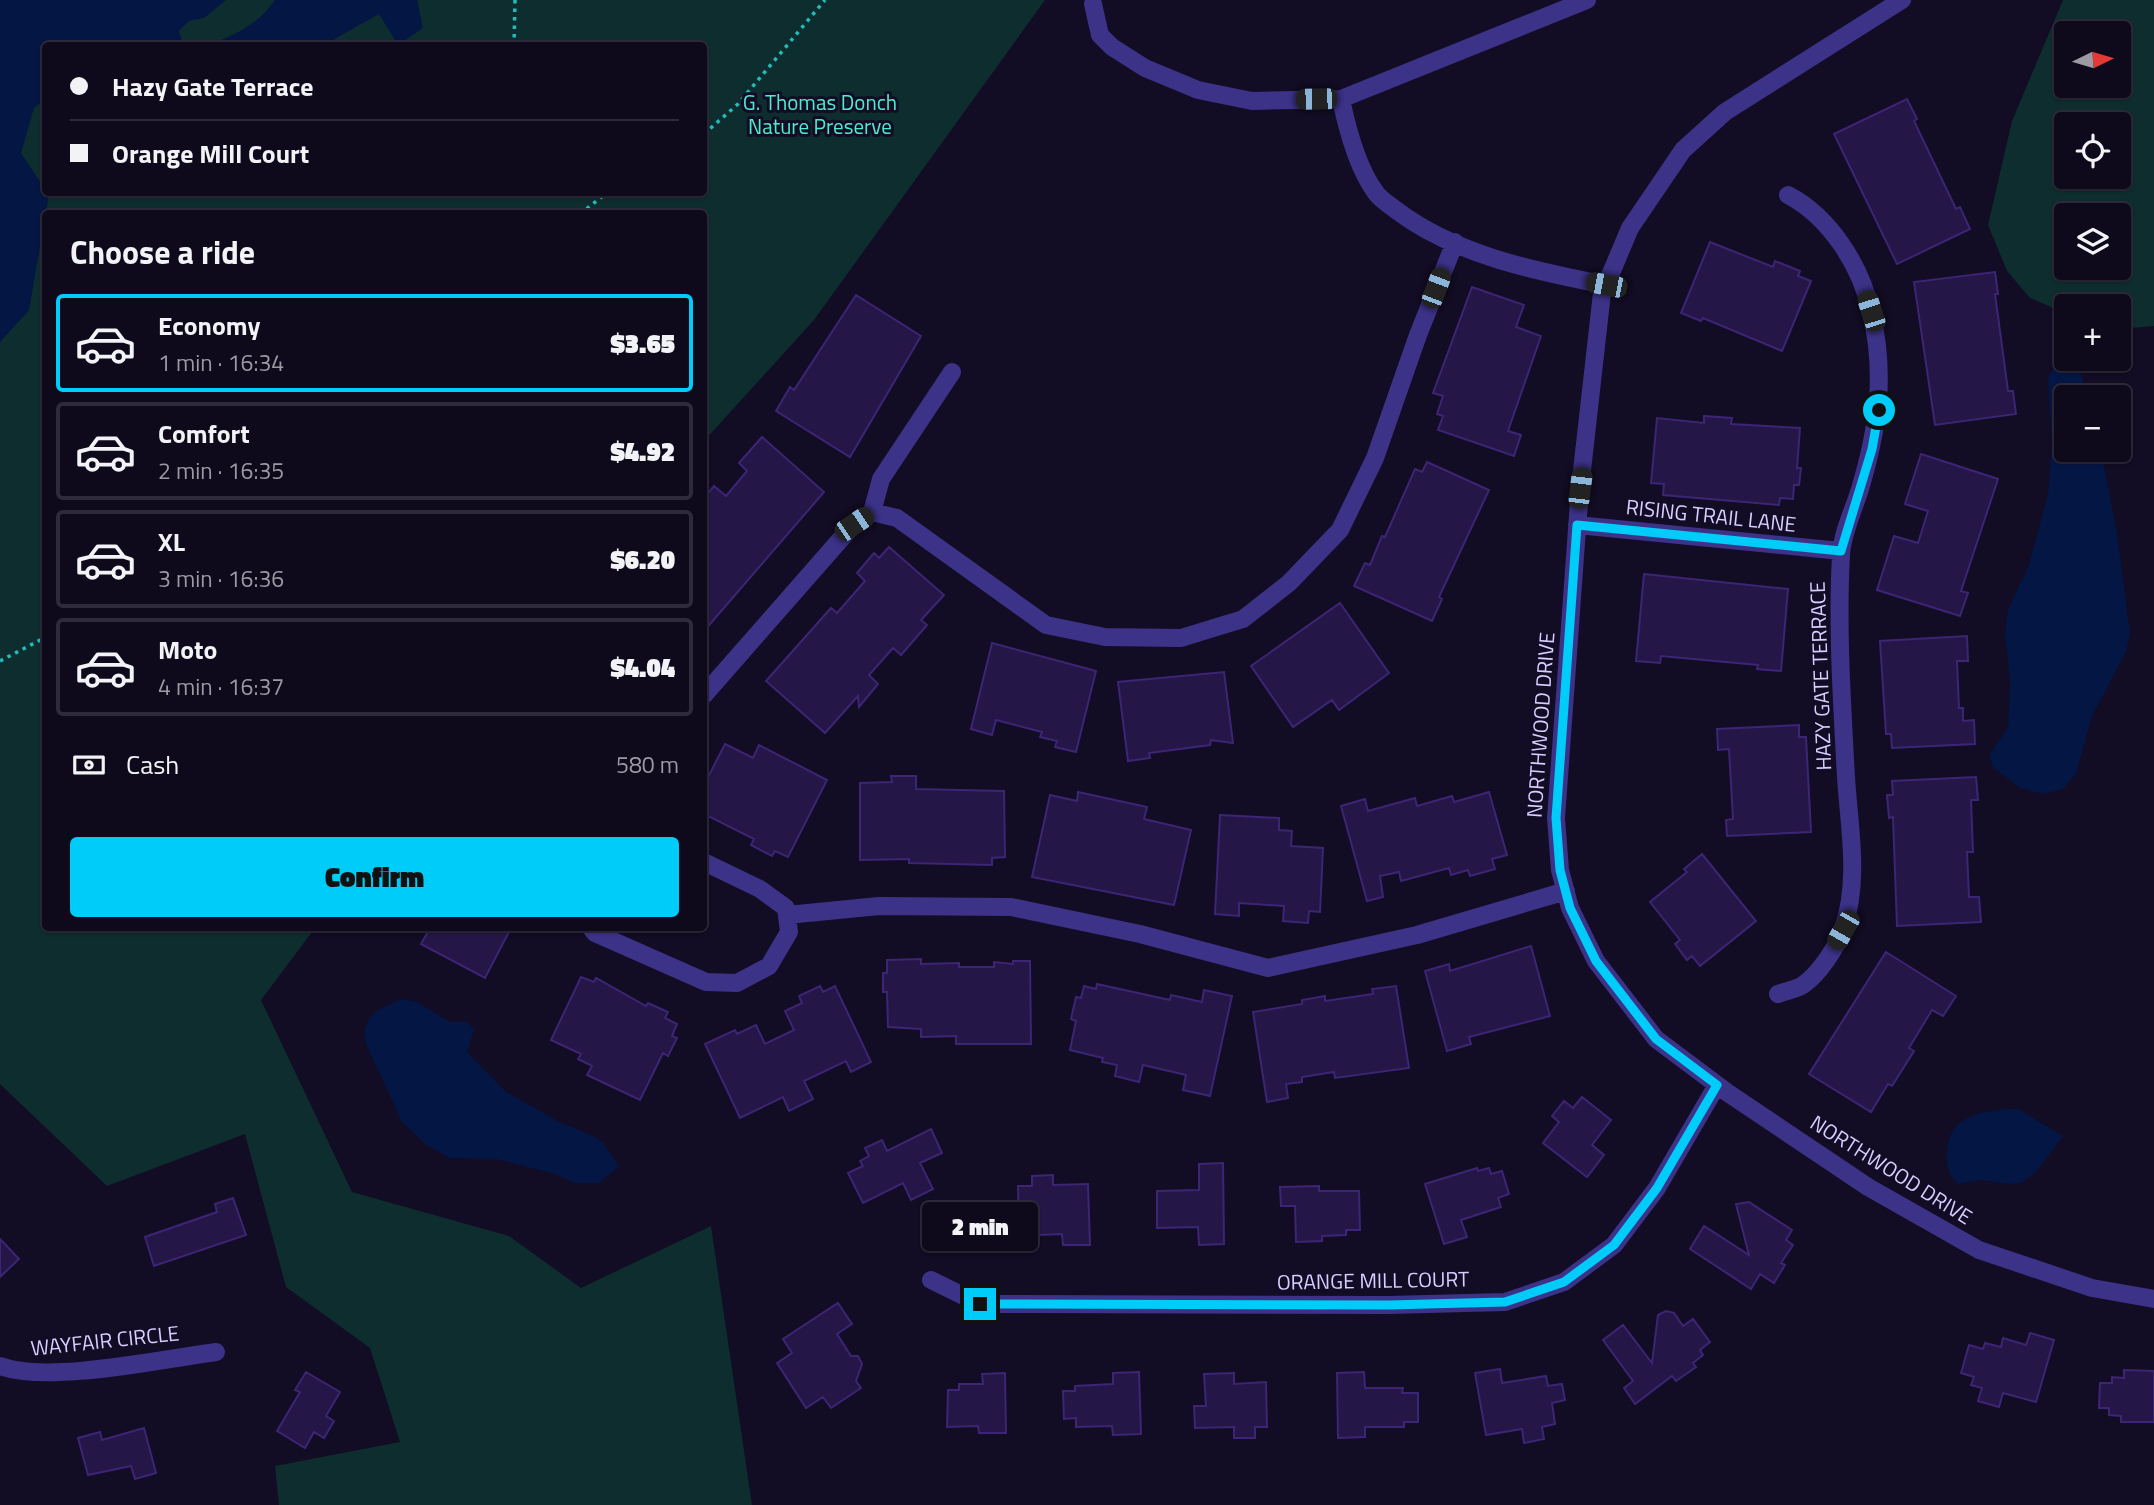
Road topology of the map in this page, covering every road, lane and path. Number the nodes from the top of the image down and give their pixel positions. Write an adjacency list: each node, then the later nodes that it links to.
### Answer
1 (515, 0): 6 (path)
2 (825, 0): 8 (path)
3 (1587, 0): 7 (street)
4 (1902, 0): 13 (street, NORTHWOOD DRIVE)
5 (1093, 4): 7 (street)
6 (514, 42)
7 (1341, 99): 12 (street)
8 (707, 131)
9 (1788, 195): 17 (street, HAZY GATE TERRACE)
10 (603, 196): 11 (path)
11 (585, 210)
12 (1455, 242): 13 (street); 15 (street)
13 (1606, 285): 16 (street, NORTHWOOD DRIVE)
14 (952, 372): 15 (street)
15 (872, 512): 20 (street)
16 (1577, 525): 17 (street, RISING TRAIL LANE); 22 (street, NORTHWOOD DRIVE)
17 (1841, 551): 25 (street, HAZY GATE TERRACE)
18 (42, 639): 19 (path)
19 (0, 661)
20 (707, 692)
21 (707, 863): 23 (street)
22 (1566, 891): 23 (street); 26 (street, NORTHWOOD DRIVE)
23 (787, 915): 24 (street)
24 (593, 931)
25 (1778, 994)
26 (1717, 1085): 27 (street, ORANGE MILL COURT); 28 (street, NORTHWOOD DRIVE)
27 (931, 1280)
28 (2154, 1299)
29 (216, 1352): 30 (street, WAYFAIR CIRCLE)
30 (0, 1366)

